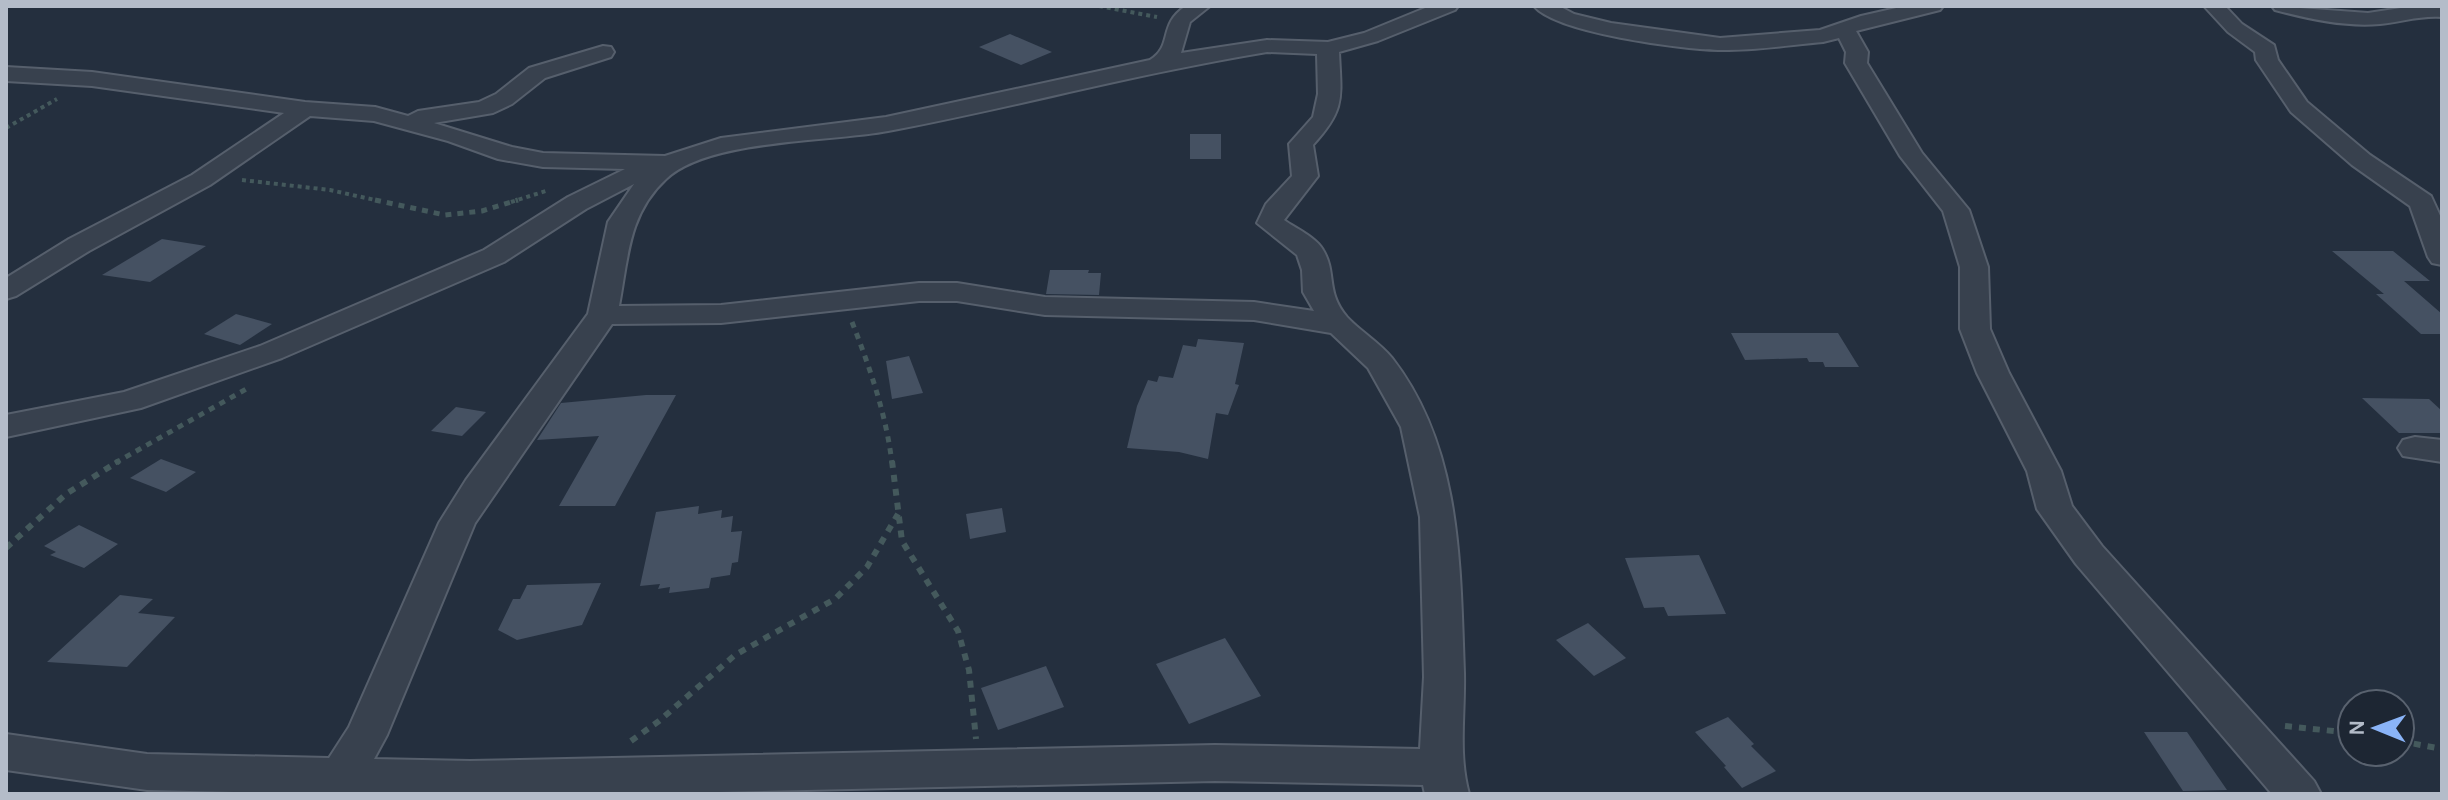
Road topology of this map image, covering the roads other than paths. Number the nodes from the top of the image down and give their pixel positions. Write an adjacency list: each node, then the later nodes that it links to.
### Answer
1 (1448, 6): 9 (street)
2 (1544, 6): 8 (street)
3 (1933, 6): 8 (street)
4 (2214, 6): 16 (street)
5 (2282, 6): 6 (street)
6 (2442, 11)
7 (1190, 12): 11 (street)
8 (1844, 28): 24 (street)
9 (1328, 48): 11 (street); 19 (street)
10 (603, 52): 14 (street)
11 (1165, 62): 15 (street)
12 (6, 74): 13 (street)
13 (305, 109): 14 (street); 17 (street)
14 (395, 118): 15 (street)
15 (664, 162): 18 (street); 20 (street)
16 (2442, 257)
17 (6, 290)
18 (603, 315): 19 (street); 23 (street)
19 (1341, 327): 22 (street)
20 (6, 426)
21 (6, 752): 23 (street)
22 (1444, 780): 23 (street)
23 (336, 784)
24 (2299, 794)

